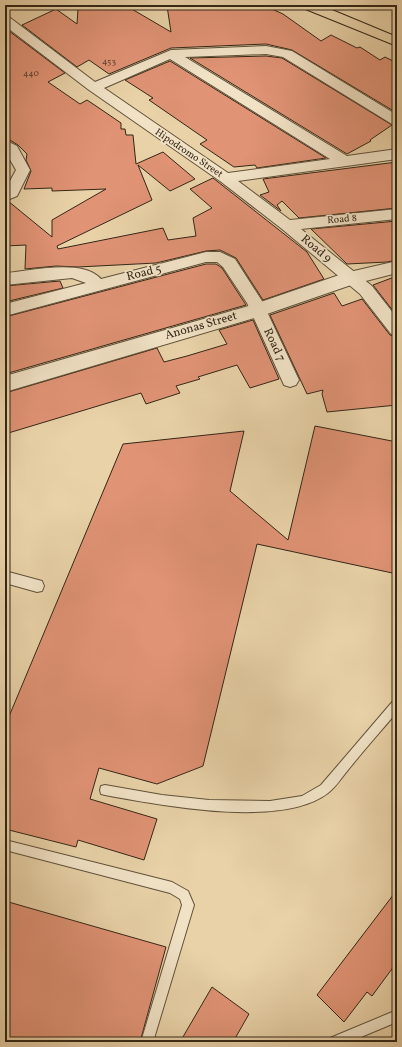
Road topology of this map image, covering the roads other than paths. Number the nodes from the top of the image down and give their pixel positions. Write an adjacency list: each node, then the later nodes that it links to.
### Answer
1 (308, 5): 5 (highway)
2 (336, 5): 4 (highway)
3 (5, 20): 7 (street, Hipodromo Street)
4 (397, 30)
5 (397, 42)
6 (171, 54): 7 (street); 8 (street); 11 (street)
7 (94, 87): 12 (street, Hipodromo Street)
8 (397, 121)
9 (5, 144): 13 (street)
10 (397, 154): 11 (street, Hipodromo Street)
11 (344, 161): 12 (street, Hipodromo Street)
12 (225, 178): 15 (street, Road 9)
13 (5, 196)
14 (397, 214): 15 (street, Road 8)
15 (287, 225): 17 (street, Road 9)
16 (397, 267): 17 (street, Anonas Street)
17 (351, 278): 21 (street, Anonas Street); 22 (street, Road 9)
18 (5, 279): 19 (street)
19 (97, 285): 20 (street, Road 5); 21 (street, Road 5)
20 (5, 310)
21 (257, 310): 23 (street, Road 7); 24 (street, Anonas Street)
22 (395, 323)
23 (290, 380)
24 (5, 384)
25 (5, 577): 26 (street)
26 (37, 586)
27 (397, 704): 28 (lane)
28 (105, 790)
29 (5, 845): 31 (lane)
30 (397, 1016): 32 (lane)
31 (147, 1042)
32 (334, 1042)

